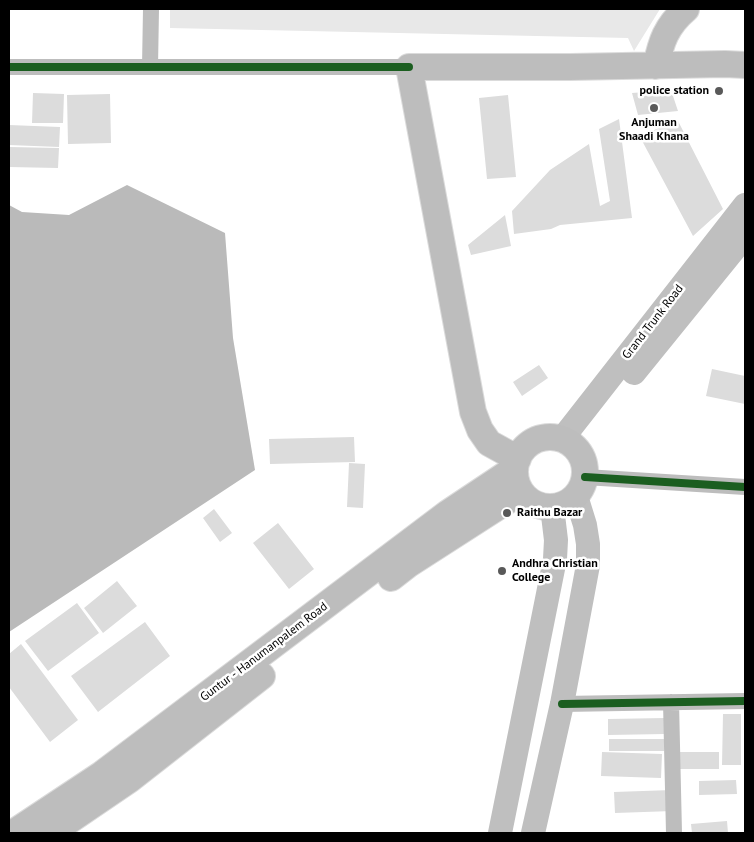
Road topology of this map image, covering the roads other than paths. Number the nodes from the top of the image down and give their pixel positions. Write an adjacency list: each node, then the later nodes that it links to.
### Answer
1 (151, 9): 6 (street)
2 (686, 9): 4 (main road)
3 (745, 64): 4 (main road)
4 (656, 66): 7 (main road)
5 (9, 67): 6 (street)
6 (150, 67): 7 (street)
7 (409, 67): 11 (main road)
8 (745, 205): 10 (main road, Grand Trunk Road)
9 (742, 244): 10 (main road, Grand Trunk Road)
10 (568, 443): 11 (main road); 12 (main road)
11 (518, 473): 14 (main road); 18 (main road, Guntur - Hanumanpalem Road); 19 (main road, Guntur - Hanumanpalem Road)
12 (581, 486): 13 (street); 14 (main road); 17 (main road)
13 (745, 487)
14 (552, 507): 20 (main road)
15 (745, 701): 16 (street)
16 (671, 702): 17 (street); 22 (street)
17 (562, 704): 21 (main road)
18 (13, 833)
19 (50, 833)
20 (500, 833)
21 (533, 833)
22 (674, 833)

